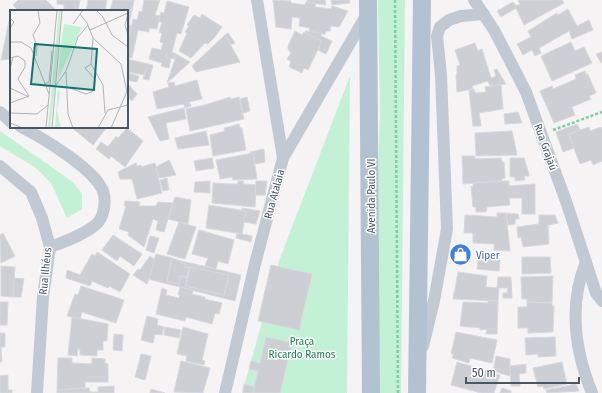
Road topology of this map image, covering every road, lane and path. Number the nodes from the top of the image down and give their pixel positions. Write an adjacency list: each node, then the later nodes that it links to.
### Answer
1 (256, 0): 12 (street)
2 (395, 0): 21 (path)
3 (422, 0): 17 (main road)
4 (474, 0): 6 (street, Rua Grajaú)
5 (368, 6): 12 (street, Rua Atalaia); 20 (main road, Avenida Paulo VI)
6 (484, 14): 11 (street, Rua Grajaú); 17 (street)
7 (0, 112): 9 (street)
8 (602, 112): 11 (path)
9 (10, 121)
10 (23, 128): 14 (street)
11 (541, 134): 15 (street, Rua Grajaú)
12 (283, 158): 19 (street, Rua Atalaia)
13 (0, 166): 14 (street, Rua Ilhéus)
14 (50, 247): 18 (street, Rua Ilhéus)
15 (586, 262): 16 (street, Rua Grajaú); 23 (street)
16 (602, 301)
17 (417, 369): 22 (main road)
18 (37, 393)
19 (225, 393)
20 (371, 393)
21 (398, 393)
22 (417, 393)
23 (592, 393)

